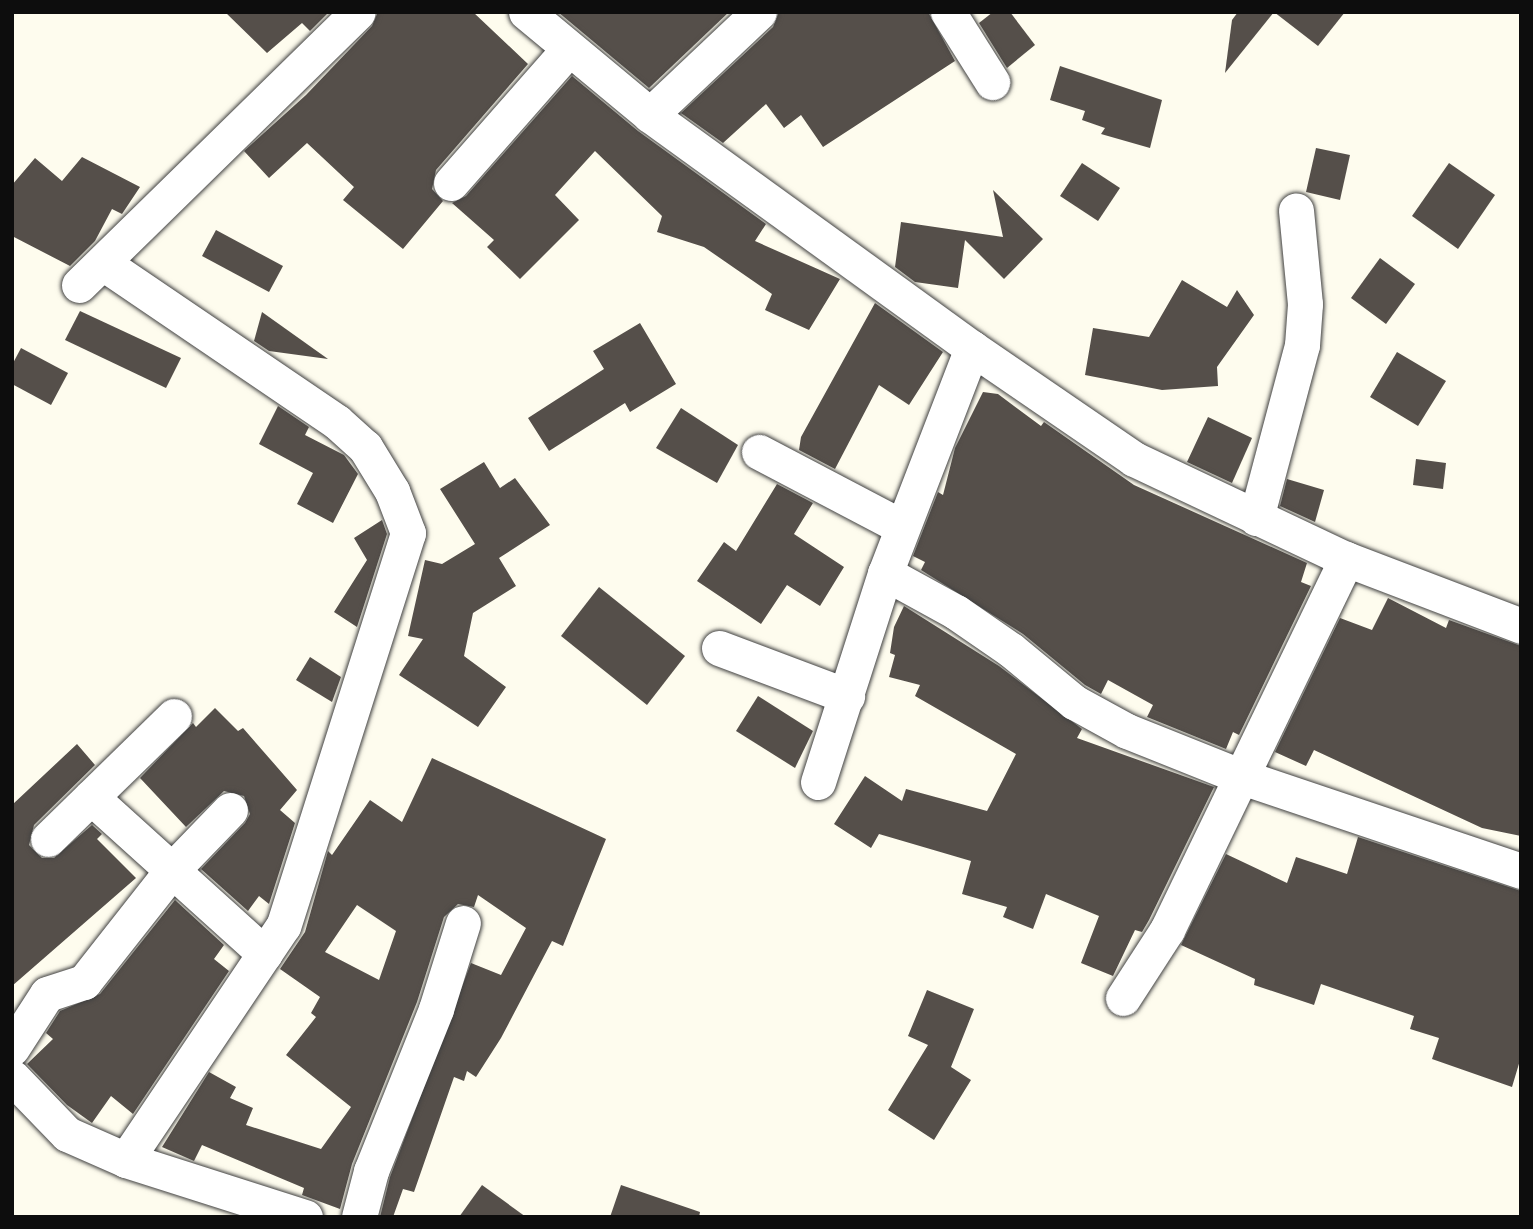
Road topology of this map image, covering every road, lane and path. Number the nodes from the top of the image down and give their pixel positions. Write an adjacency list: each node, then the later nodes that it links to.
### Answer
1 (358, 12): 28 (street)
2 (526, 12): 5 (street)
3 (759, 12): 7 (street)
4 (948, 12): 6 (street)
5 (568, 50): 7 (street); 8 (street)
6 (992, 82)
7 (650, 115): 10 (street)
8 (451, 183)
9 (1296, 210): 12 (street)
10 (972, 348): 12 (street); 13 (street)
11 (759, 452): 13 (street)
12 (1256, 519): 14 (street)
13 (901, 526): 15 (street)
14 (1346, 559): 16 (street); 20 (street)
15 (885, 573): 18 (street); 20 (street)
16 (1521, 626)
17 (719, 648): 18 (street)
18 (847, 696): 21 (street)
19 (174, 716): 22 (street)
20 (1242, 777): 26 (street); 29 (street)
21 (818, 782)
22 (91, 797): 24 (street); 25 (street)
23 (230, 810): 25 (street)
24 (48, 839)
25 (173, 869): 28 (street); 30 (street)
26 (1521, 871)
27 (463, 923): 34 (street)
28 (265, 954): 32 (street)
29 (1124, 998)
30 (12, 1048)
31 (12, 1077): 32 (street)
32 (126, 1160): 33 (street)
33 (305, 1217)
34 (359, 1217)

